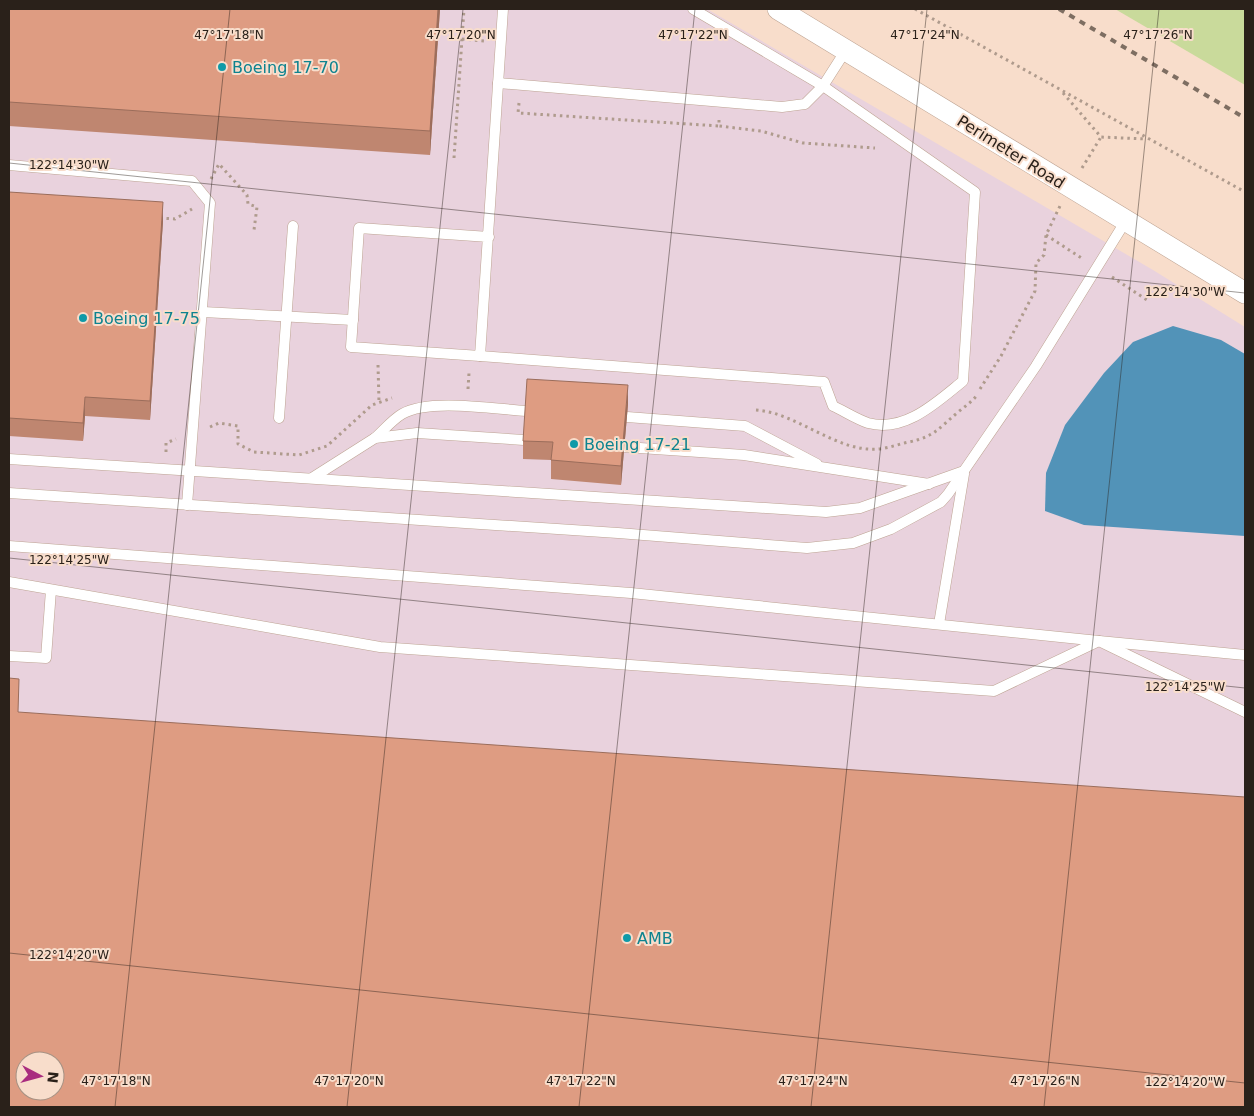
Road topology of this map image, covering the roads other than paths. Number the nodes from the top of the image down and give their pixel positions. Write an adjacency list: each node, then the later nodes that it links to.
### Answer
1 (503, 9): 5 (lane)
2 (693, 9): 6 (lane)
3 (778, 9): 4 (street, Perimeter Road)
4 (846, 50): 6 (lane); 8 (street, Perimeter Road)
5 (498, 83): 6 (lane); 10 (lane)
6 (823, 86): 15 (lane)
7 (9, 165): 12 (lane)
8 (1125, 222): 11 (street, Perimeter Road); 25 (lane)
9 (294, 226): 13 (lane)
10 (489, 237): 14 (lane); 15 (lane)
11 (1245, 294)
12 (203, 312): 13 (lane); 24 (lane)
13 (286, 316): 14 (lane); 18 (lane)
14 (353, 320): 15 (lane)
15 (480, 356)
16 (526, 411): 19 (lane)
17 (627, 417): 23 (lane)
18 (279, 418)
19 (375, 438): 20 (lane); 26 (lane)
20 (524, 440)
21 (625, 447): 23 (lane)
22 (9, 459): 24 (lane)
23 (822, 467): 27 (lane)
24 (190, 469): 26 (lane); 29 (lane)
25 (965, 471): 27 (lane); 29 (lane); 33 (lane)
26 (312, 478): 27 (lane)
27 (930, 484)
28 (9, 493): 29 (lane)
29 (187, 505)
30 (9, 546): 33 (lane)
31 (9, 582): 32 (lane)
32 (51, 590): 34 (lane); 36 (lane)
33 (939, 624): 34 (lane)
34 (1099, 641): 35 (lane); 37 (lane)
35 (1245, 655)
36 (9, 656)
37 (1245, 712)

